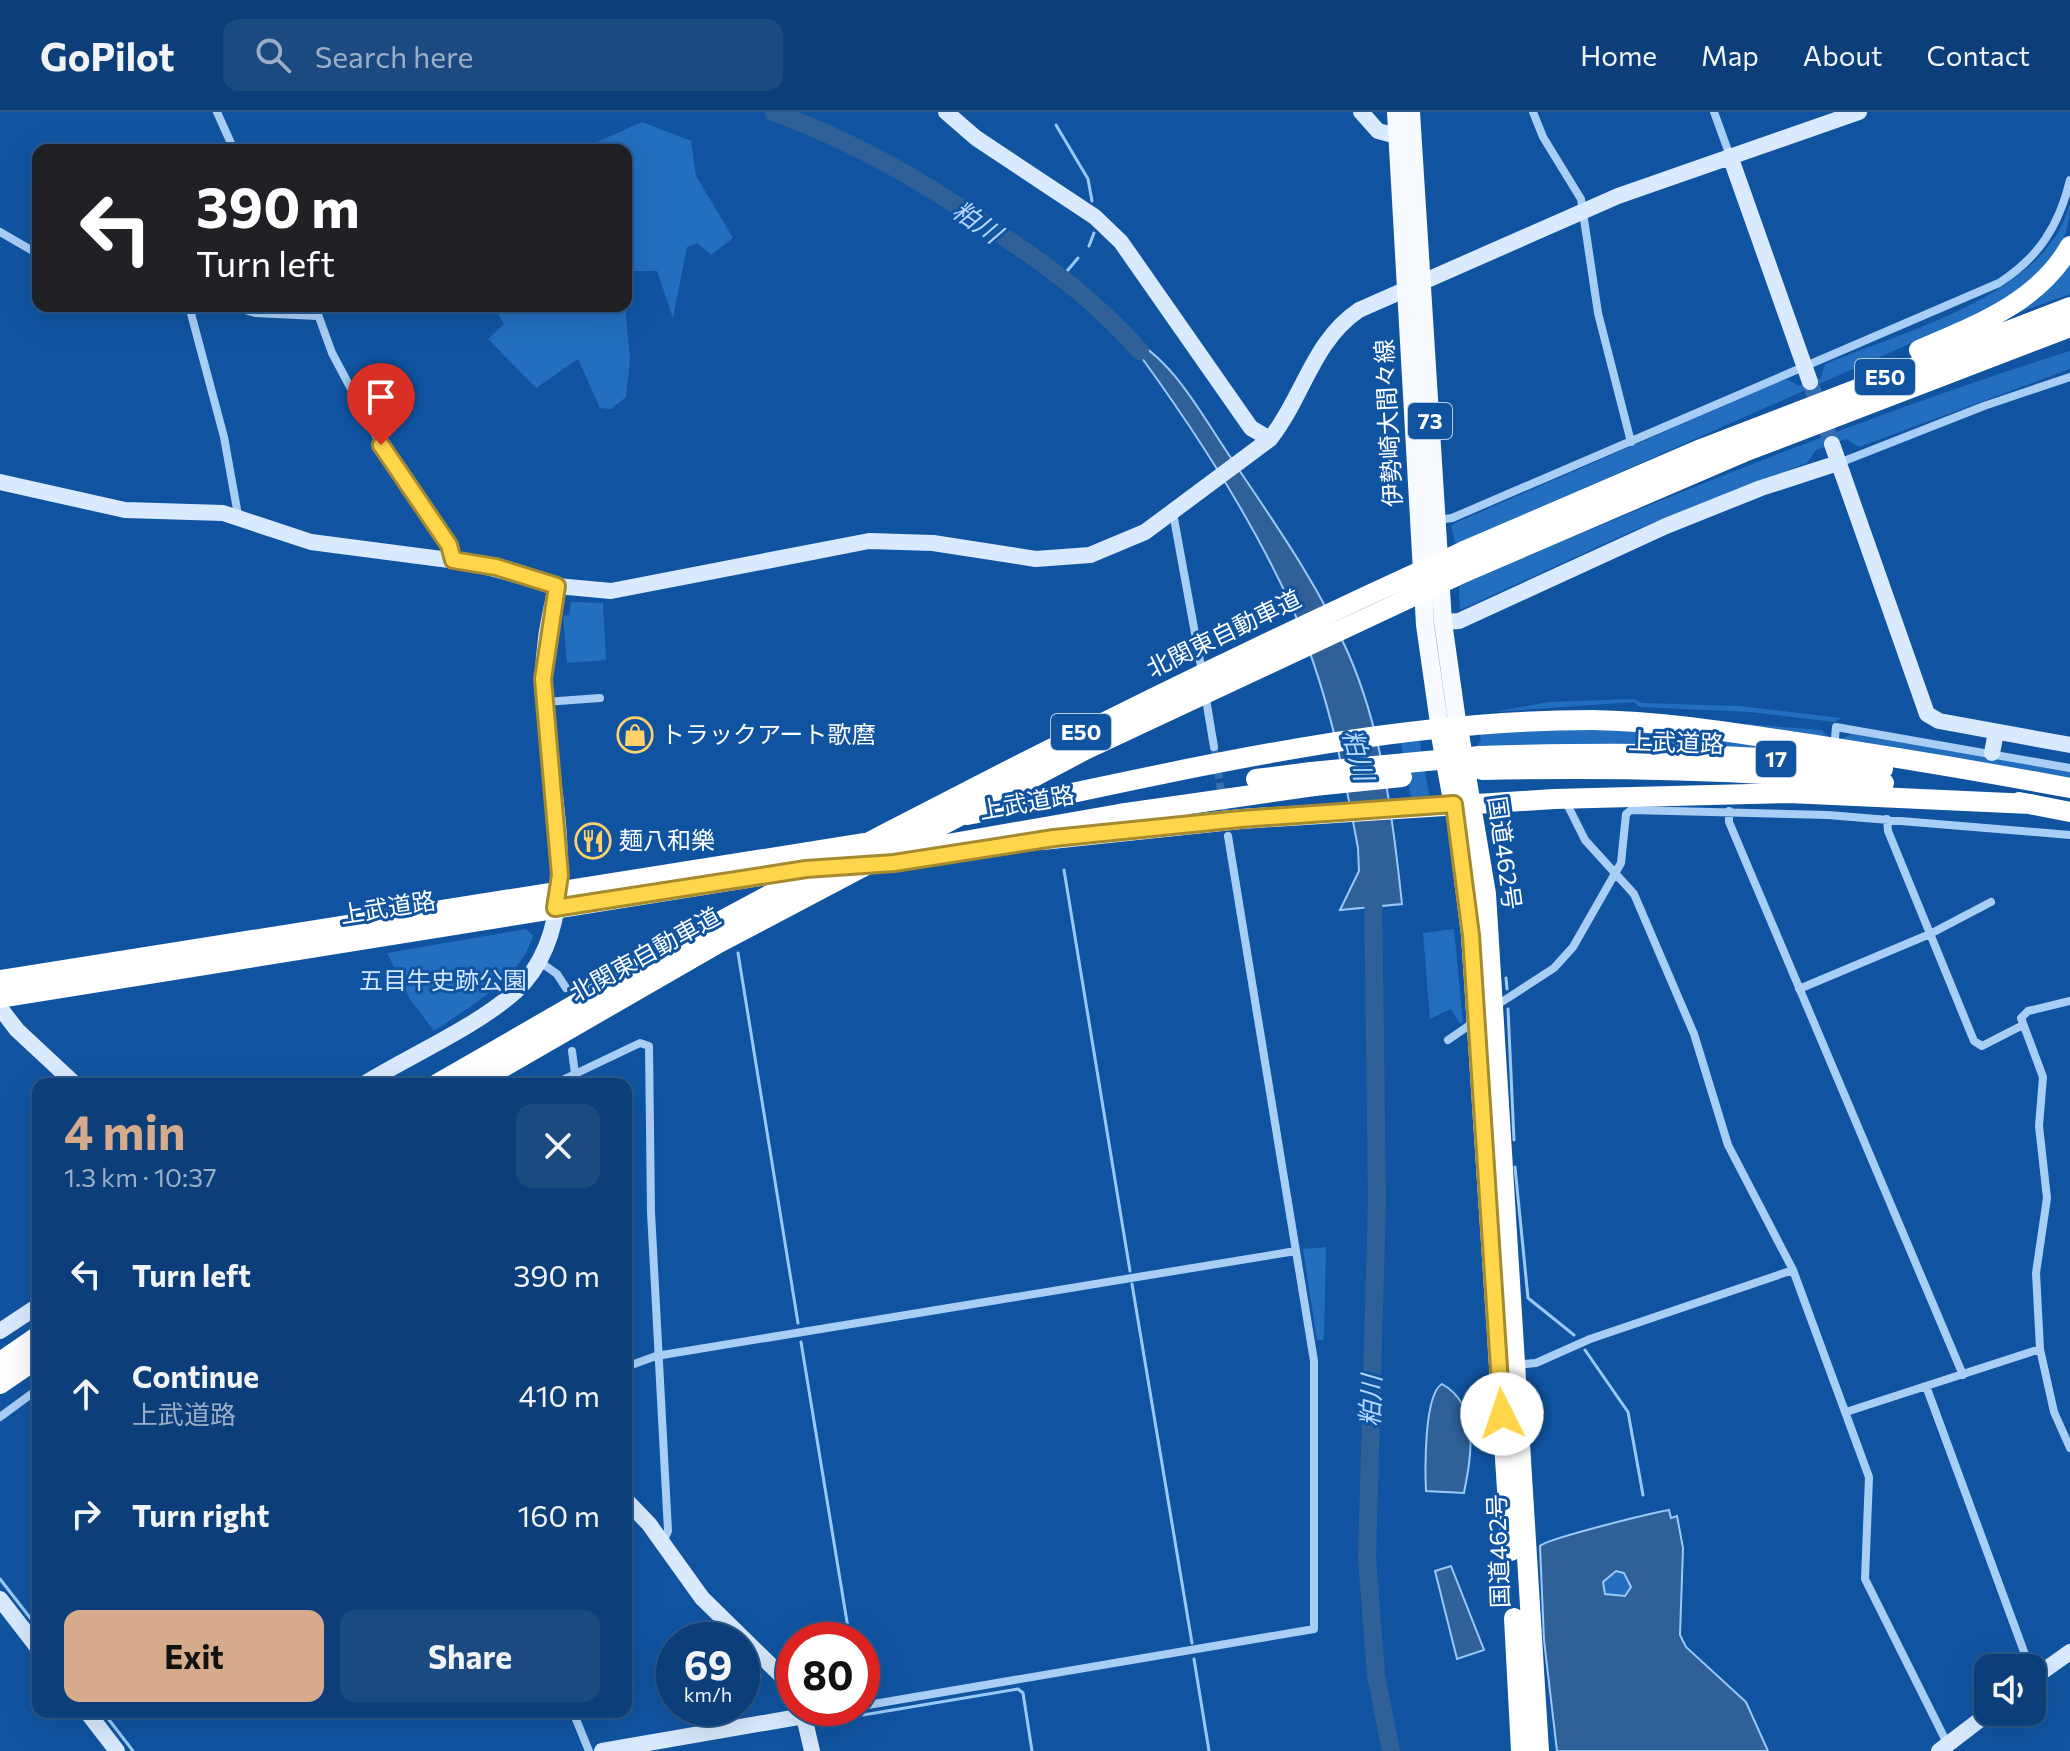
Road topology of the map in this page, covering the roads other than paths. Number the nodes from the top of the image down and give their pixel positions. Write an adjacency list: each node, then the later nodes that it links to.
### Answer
1 (217, 112): 10 (street)
2 (946, 112): 28 (street)
3 (1361, 112): 9 (street)
4 (1396, 112): 9 (main road, 伊勢崎大間々線 / 73)
5 (1411, 112): 17 (main road, 伊勢崎大間々線 / 73)
6 (1533, 112): 13 (street)
7 (1714, 112): 11 (street)
8 (1859, 112): 11 (street)
9 (1397, 136): 17 (main road, 伊勢崎大間々線 / 73)
10 (231, 144)
11 (1730, 156): 13 (street); 25 (street)
12 (2070, 180): 25 (street)
13 (1583, 210): 17 (street); 29 (street)
14 (0, 232): 16 (street)
15 (2070, 246): 31 (highway)
16 (32, 251)
17 (1413, 285): 28 (street); 36 (main road, 伊勢崎大間々線 / 73); 43 (main road, 伊勢崎大間々線 / 73)
18 (2070, 307): 31 (highway, 北関東自動車道 / E50)
19 (191, 312): 35 (street)
20 (252, 312): 22 (street)
21 (316, 312): 22 (street)
22 (317, 316): 37 (street)
23 (2070, 327): 27 (highway, 北関東自動車道 / E50)
24 (2070, 342): 27 (highway)
25 (1808, 375): 29 (street)
26 (2070, 377): 32 (street)
27 (1843, 413): 38 (highway, 北関東自動車道 / E50)
28 (1270, 439): 34 (street)
29 (1631, 442): 36 (street)
30 (1832, 444): 32 (street)
31 (1701, 449): 38 (highway, 北関東自動車道 / E50)
32 (1838, 463): 40 (street); 44 (street)
33 (0, 482): 35 (street)
34 (1178, 510): 39 (street); 47 (street)
35 (238, 515): 37 (street)
36 (1435, 520): 40 (main road, 伊勢崎大間々線 / 73)
37 (453, 560): 39 (street)
38 (1464, 562): 71 (highway, 北関東自動車道 / E50, bridge)
39 (557, 586): 42 (street)
40 (1443, 622): 43 (main road, 伊勢崎大間々線 / 73)
41 (600, 698): 42 (street)
42 (544, 702): 68 (street)
43 (1449, 729): 51 (highway); 57 (highway, 国道462号); 65 (highway)
44 (1996, 732): 46 (street); 48 (street)
45 (1835, 738): 48 (street)
46 (2070, 745)
47 (1214, 747)
48 (1992, 753): 50 (street)
49 (1481, 763): 52 (highway, 上武道路 / 17); 53 (highway, 上武道路 / 17, bridge); 58 (highway, 上武道路 / 17)
50 (2070, 768)
51 (2009, 777): 52 (highway); 54 (highway)
52 (1961, 778): 54 (highway, 上武道路 / 17)
53 (1312, 779): 65 (highway, 上武道路 / 17); 66 (highway, 上武道路 / 17)
54 (2066, 793)
55 (1564, 799): 57 (highway); 58 (highway); 67 (street)
56 (1829, 803): 61 (street)
57 (1463, 804): 66 (highway); 79 (highway, 国道462号)
58 (2031, 804): 60 (highway, 上武道路 / 17)
59 (1729, 811): 61 (street); 67 (street); 75 (street)
60 (2070, 812)
61 (1828, 815): 62 (street)
62 (1887, 819): 63 (street); 70 (street)
63 (2070, 835)
64 (1228, 836): 89 (street)
65 (883, 840): 68 (highway, 上武道路 / 17)
66 (806, 869): 68 (highway, 上武道路 / 17)
67 (1616, 872): 79 (street); 90 (street)
68 (556, 900): 72 (street); 73 (highway, 上武道路 / 17); 76 (highway, 上武道路 / 17)
69 (1991, 902): 70 (street)
70 (1930, 934): 75 (street); 80 (street)
71 (710, 937): 86 (highway, 北関東自動車道 / E50); 87 (highway, 北関東自動車道 / E50)
72 (540, 962): 74 (street); 85 (street)
73 (0, 980)
74 (566, 988)
75 (1799, 989): 100 (street)
76 (0, 998)
77 (2070, 1001): 80 (street)
78 (0, 1008): 84 (street)
79 (1485, 1014): 81 (street); 99 (highway, 国道462号)
80 (2021, 1026): 94 (street)
81 (1448, 1040)
82 (572, 1051): 83 (street)
83 (575, 1074): 88 (street); 95 (street)
84 (69, 1078)
85 (374, 1078)
86 (448, 1078)
87 (484, 1078)
88 (567, 1078)
89 (1296, 1251): 95 (street); 115 (street)
90 (1793, 1270): 99 (street); 104 (street)
91 (32, 1310): 92 (street)
92 (0, 1331)
93 (32, 1340): 96 (highway)
94 (2040, 1349): 100 (street); 106 (street)
95 (656, 1356): 98 (street); 108 (street)
96 (0, 1362)
97 (32, 1362): 101 (highway)
98 (632, 1365)
99 (1508, 1365): 126 (highway, 国道462号); 127 (highway, 国道462号)
100 (1963, 1375): 102 (street)
101 (0, 1384)
102 (1926, 1386): 104 (street); 112 (street)
103 (32, 1393): 105 (street)
104 (1846, 1412): 121 (street)
105 (0, 1417)
106 (2070, 1448)
107 (632, 1507): 108 (street)
108 (662, 1543): 114 (street)
109 (0, 1599): 110 (street)
110 (32, 1640)
111 (2070, 1652): 113 (street)
112 (2025, 1654)
113 (2046, 1666)
114 (776, 1670)
115 (880, 1703)
116 (776, 1717): 124 (street)
117 (92, 1718): 122 (street)
118 (575, 1718): 123 (street)
119 (1974, 1725): 121 (street)
120 (806, 1726): 125 (street)
121 (1946, 1749)
122 (117, 1751)
123 (589, 1751)
124 (602, 1751)
125 (812, 1751)
126 (1521, 1751)
127 (1539, 1751)

